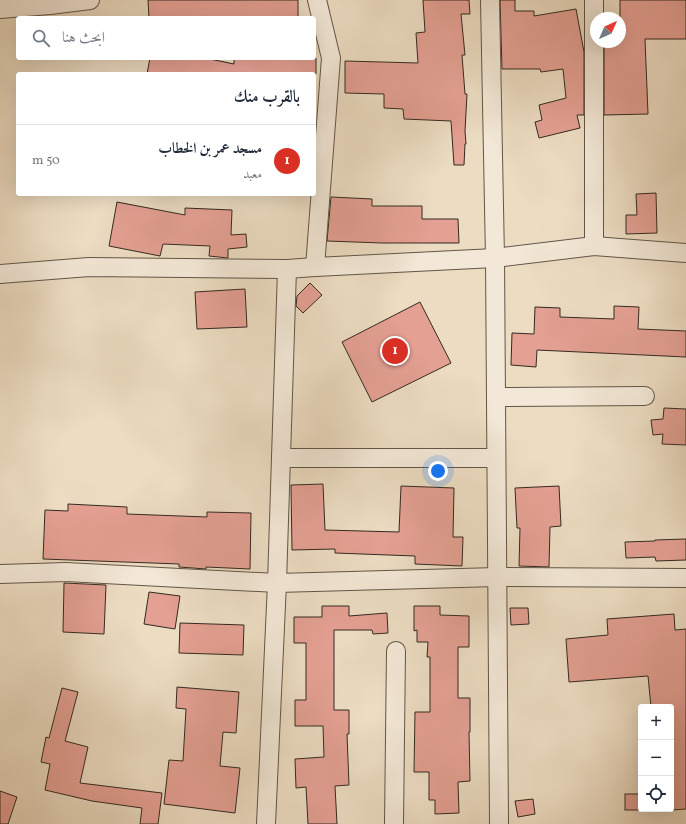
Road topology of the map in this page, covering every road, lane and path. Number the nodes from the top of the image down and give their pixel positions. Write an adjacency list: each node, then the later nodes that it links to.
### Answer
1 (90, 0): 5 (street)
2 (317, 0): 10 (street)
3 (490, 0): 9 (street)
4 (594, 0): 7 (street)
5 (50, 3): 6 (street)
6 (0, 10)
7 (594, 246): 8 (street); 9 (street)
8 (686, 253)
9 (495, 258): 10 (street); 14 (street)
10 (315, 267): 11 (street)
11 (288, 269): 12 (street); 15 (street)
12 (0, 274)
13 (646, 396): 14 (street)
14 (496, 397): 16 (street)
15 (281, 458): 16 (street); 20 (street)
16 (496, 458): 18 (street)
17 (0, 574): 20 (street)
18 (497, 577): 19 (street); 20 (street); 24 (street)
19 (686, 578)
20 (277, 583): 22 (street)
21 (396, 651): 23 (street)
22 (266, 824)
23 (394, 824)
24 (499, 824)

